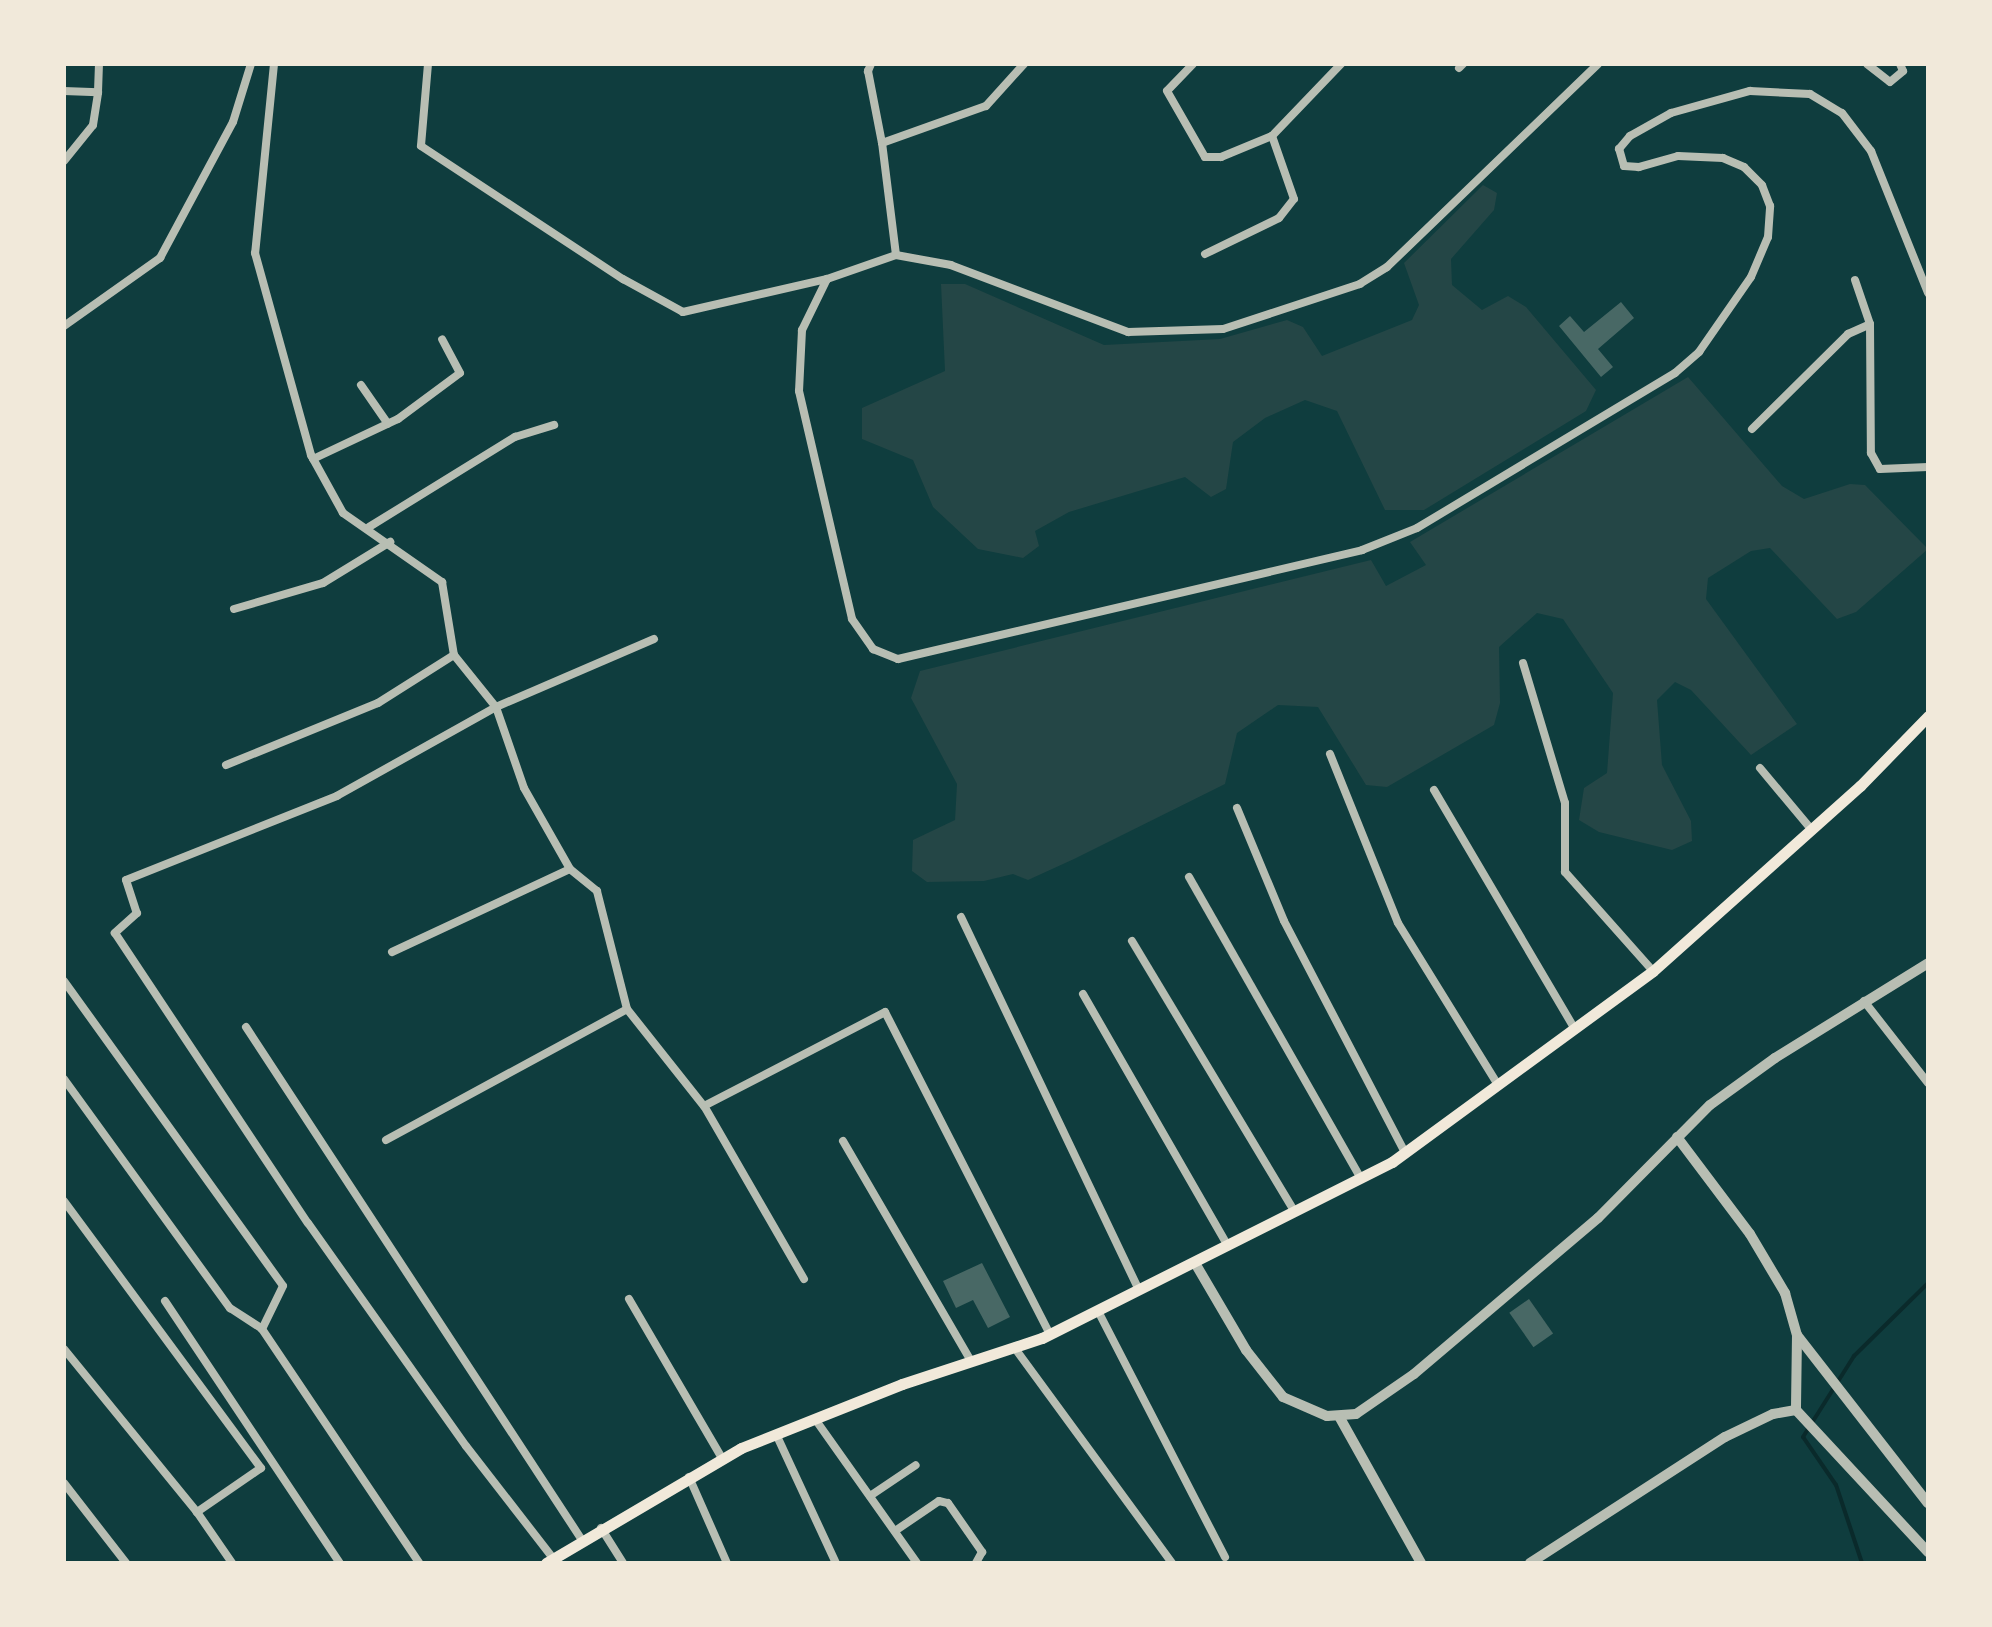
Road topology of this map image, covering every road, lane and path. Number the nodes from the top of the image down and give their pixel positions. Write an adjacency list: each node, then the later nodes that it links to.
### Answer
1 (99, 64): 13 (street)
2 (251, 64): 23 (street)
3 (274, 64): 29 (street)
4 (428, 64): 19 (street)
5 (871, 64): 15 (street)
6 (1193, 64): 14 (street)
7 (1341, 64): 14 (street)
8 (1598, 64): 18 (street)
9 (1867, 64): 10 (street)
10 (1900, 64)
11 (1019, 66): 15 (street)
12 (64, 91): 13 (street)
13 (98, 92): 16 (street)
14 (1272, 136): 17 (street)
15 (882, 143): 18 (street)
16 (64, 161)
17 (1205, 254)
18 (896, 255): 19 (street)
19 (827, 279): 21 (street)
20 (1855, 280): 22 (street)
21 (1928, 293)
22 (1870, 324): 28 (street); 30 (street)
23 (64, 326)
24 (442, 339): 26 (street)
25 (361, 385): 26 (street)
26 (388, 424): 29 (street)
27 (554, 425): 31 (street)
28 (1752, 429)
29 (313, 459): 31 (street)
30 (1928, 467)
31 (369, 527): 32 (street)
32 (390, 542): 33 (street); 35 (street)
33 (234, 609)
34 (654, 639): 37 (street)
35 (454, 655): 37 (street); 40 (street)
36 (1523, 663): 51 (street)
37 (496, 707): 45 (street); 98 (street)
38 (1928, 716): 44 (main road)
39 (1330, 754): 60 (street)
40 (226, 765)
41 (1760, 768): 44 (street)
42 (1434, 790): 57 (street)
43 (1237, 808): 65 (street)
44 (1811, 829): 51 (main road)
45 (570, 869): 49 (street); 55 (street)
46 (1189, 877): 66 (street)
47 (961, 917): 72 (street)
48 (1132, 941): 68 (street)
49 (392, 952)
50 (1928, 963): 54 (street)
51 (1653, 971): 57 (main road)
52 (64, 981): 76 (street)
53 (1083, 994): 69 (street)
54 (1864, 1001): 59 (street); 62 (street)
55 (627, 1009): 61 (street); 63 (street)
56 (246, 1027): 95 (street)
57 (1575, 1029): 60 (main road)
58 (64, 1079): 76 (street)
59 (1928, 1083)
60 (1498, 1085): 65 (main road)
61 (704, 1106): 71 (street); 77 (street)
62 (1677, 1137): 78 (street); 83 (street)
63 (386, 1140)
64 (843, 1141): 81 (street)
65 (1405, 1152): 66 (main road)
66 (1361, 1178): 68 (main road)
67 (64, 1201): 92 (street)
68 (1295, 1212): 69 (main road)
69 (1228, 1246): 70 (main road)
70 (1195, 1263): 72 (main road); 83 (street)
71 (804, 1279)
72 (1139, 1290): 75 (main road)
73 (629, 1299): 86 (street)
74 (165, 1301): 101 (street)
75 (1098, 1311): 77 (main road); 97 (street)
76 (262, 1329): 102 (street)
77 (1050, 1334): 79 (main road)
78 (1797, 1335): 82 (street); 91 (street)
79 (1014, 1347): 81 (main road); 108 (street)
80 (64, 1349): 92 (street)
81 (971, 1361): 84 (main road)
82 (1796, 1410): 96 (street); 110 (street)
83 (1340, 1418): 109 (street)
84 (815, 1419): 85 (main road); 90 (street)
85 (776, 1434): 86 (main road); 105 (street)
86 (722, 1458): 88 (main road)
87 (916, 1465): 90 (street)
88 (689, 1477): 93 (main road); 104 (street)
89 (64, 1483): 99 (street)
90 (870, 1496): 94 (street)
91 (1928, 1503)
92 (197, 1512): 100 (street)
93 (601, 1527): 95 (main road); 103 (street)
94 (895, 1531): 106 (street); 107 (street)
95 (582, 1540): 98 (main road)
96 (1928, 1552)
97 (1225, 1557)
98 (550, 1561)
99 (126, 1563)
100 (232, 1563)
101 (340, 1563)
102 (419, 1563)
103 (623, 1563)
104 (727, 1563)
105 (836, 1563)
106 (917, 1563)
107 (976, 1563)
108 (1172, 1563)
109 (1421, 1563)
110 (1530, 1563)

